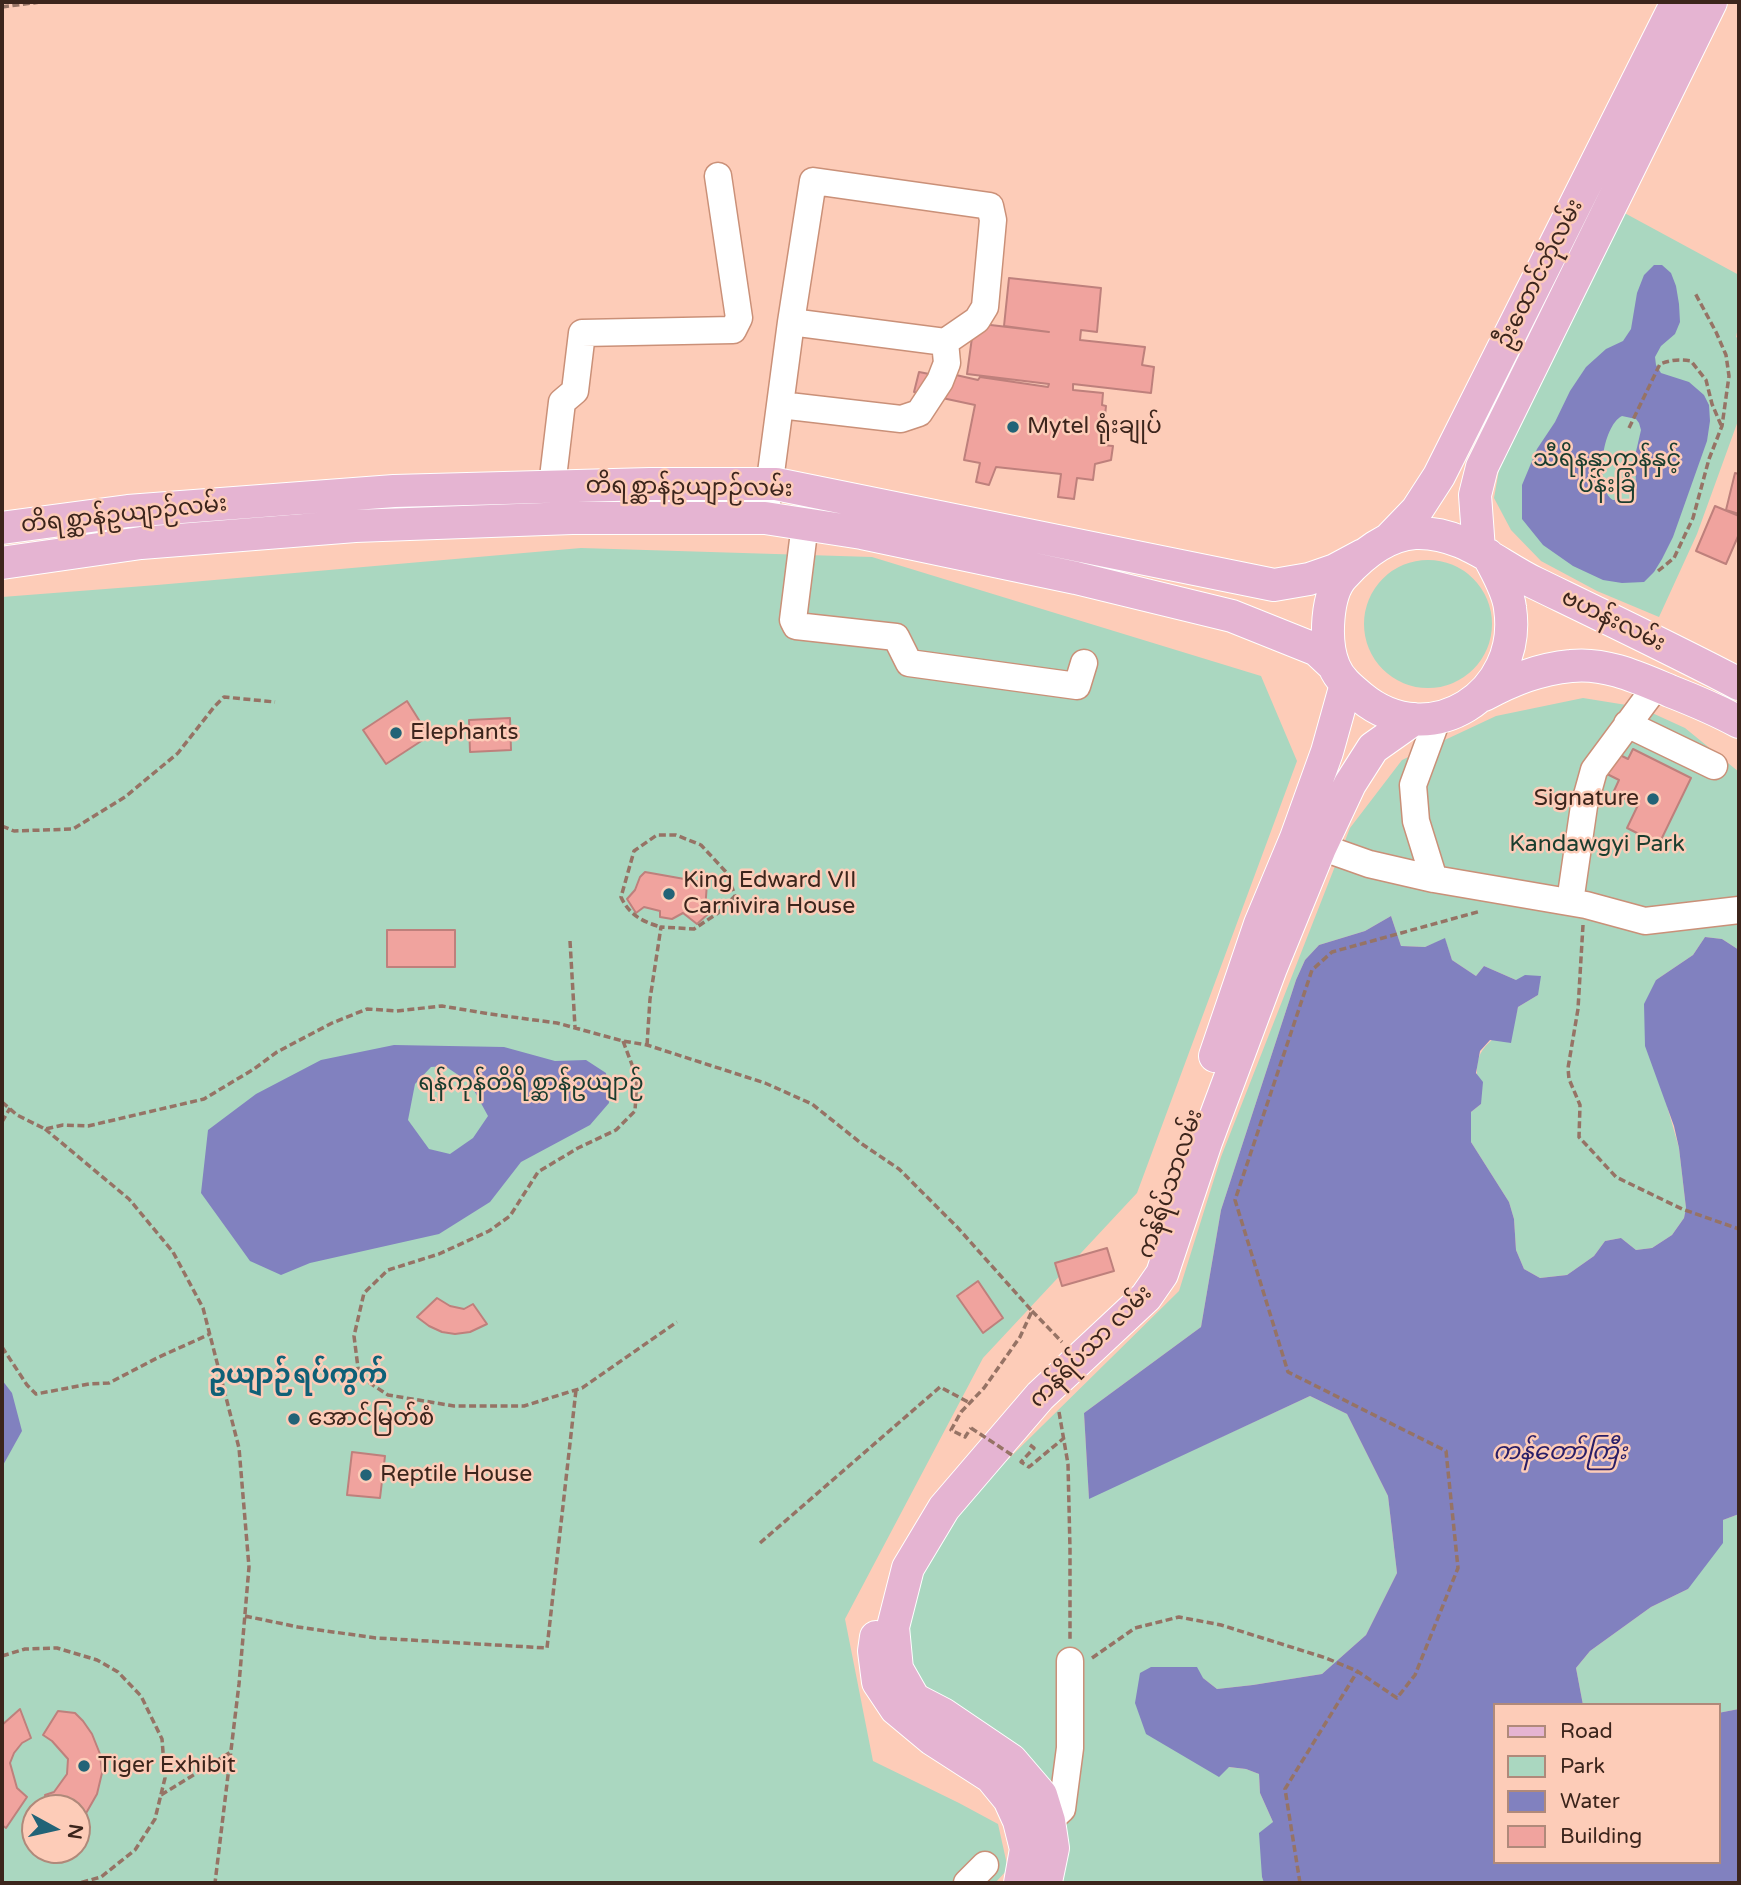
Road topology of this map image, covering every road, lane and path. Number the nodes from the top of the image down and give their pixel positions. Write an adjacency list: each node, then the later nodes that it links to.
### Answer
1 (40, 2): 4 (path)
2 (1677, 2): 17 (main road, ဦးထောင်ဘိုလမ်း)
3 (1712, 2): 18 (main road, ဦးထောင်ဘိုလမ်း)
4 (2, 7)
5 (718, 176): 13 (street)
6 (1695, 293): 10 (path)
7 (790, 322): 8 (street); 8 (street); 9 (street)
8 (945, 342): 9 (street)
9 (780, 405): 12 (street)
10 (1722, 426): 11 (path); 21 (path)
11 (1629, 428)
12 (770, 484): 13 (main road, တိရစ္ဆာန်ဥယျာဉ်လမ်း); 14 (street); 19 (main road, တိရစ္ဆာန်ဥယျာဉ်လမ်း)
13 (552, 486): 16 (main road, တိရစ္ဆာန်ဥယျာဉ်လမ်း)
14 (765, 518): 15 (main road, တိရစ္ဆာန်ဥယျာဉ်လမ်း); 20 (main road, တိရစ္ဆာန်ဥယျာဉ်လမ်း)
15 (804, 524): 22 (street); 23 (main road, တိရစ္ဆာန်ဥယျာဉ်လမ်း)
16 (2, 528)
17 (1390, 538): 18 (main road); 19 (main road)
18 (1483, 553): 24 (main road, ဗဟန်းလမ်း); 26 (main road)
19 (1363, 555): 23 (main road)
20 (2, 563)
21 (1658, 571)
22 (1084, 663)
23 (1340, 675): 28 (main road); 33 (main road, ကန်ရိပ်သာလမ်း)
24 (1739, 684)
25 (1657, 685): 26 (main road, ဗဟန်းလမ်း); 29 (main road, ဗဟန်းလမ်း); 30 (street)
26 (1480, 697): 28 (main road)
27 (275, 702): 32 (path)
28 (1426, 718): 33 (main road); 34 (street)
29 (1739, 722)
30 (1627, 724): 31 (street); 35 (street)
31 (1713, 766)
32 (2, 826)
33 (1308, 843): 34 (street); 52 (main road, ကန်ရိပ်သာလမ်း)
34 (1434, 879): 35 (street)
35 (1578, 903): 36 (street); 47 (path)
36 (1739, 910)
37 (1493, 912): 63 (path)
38 (661, 927): 38 (path); 42 (path)
39 (570, 942): 40 (path)
40 (575, 1027): 41 (path); 46 (path)
41 (623, 1041): 42 (path); 53 (path)
42 (647, 1045): 48 (path)
43 (2, 1102): 44 (path)
44 (10, 1108): 45 (path); 46 (path)
45 (2, 1122)
46 (45, 1129): 50 (path)
47 (1739, 1229)
48 (1032, 1311): 52 (path); 54 (path)
49 (677, 1322): 53 (path)
50 (210, 1334): 51 (path); 60 (path)
51 (2, 1347)
52 (1071, 1353): 66 (main road, ကန်ရိပ်သာ လမ်း)
53 (576, 1390): 60 (path)
54 (970, 1403): 57 (path, bridge); 59 (path)
55 (1058, 1403): 56 (path)
56 (1063, 1438): 58 (path); 62 (path)
57 (1012, 1455)
58 (1021, 1462)
59 (761, 1543)
60 (245, 1616): 64 (path)
61 (2, 1656): 65 (path)
62 (1070, 1661): 63 (path); 66 (street)
63 (1357, 1671): 71 (path)
64 (232, 1751): 65 (path); 68 (path)
65 (161, 1794): 67 (path)
66 (1038, 1817): 69 (main road); 70 (main road, ကန်ရိပ်သာ လမ်း)
67 (79, 1883)
68 (215, 1883)
69 (1020, 1883)
70 (1043, 1883)
71 (1300, 1883)

